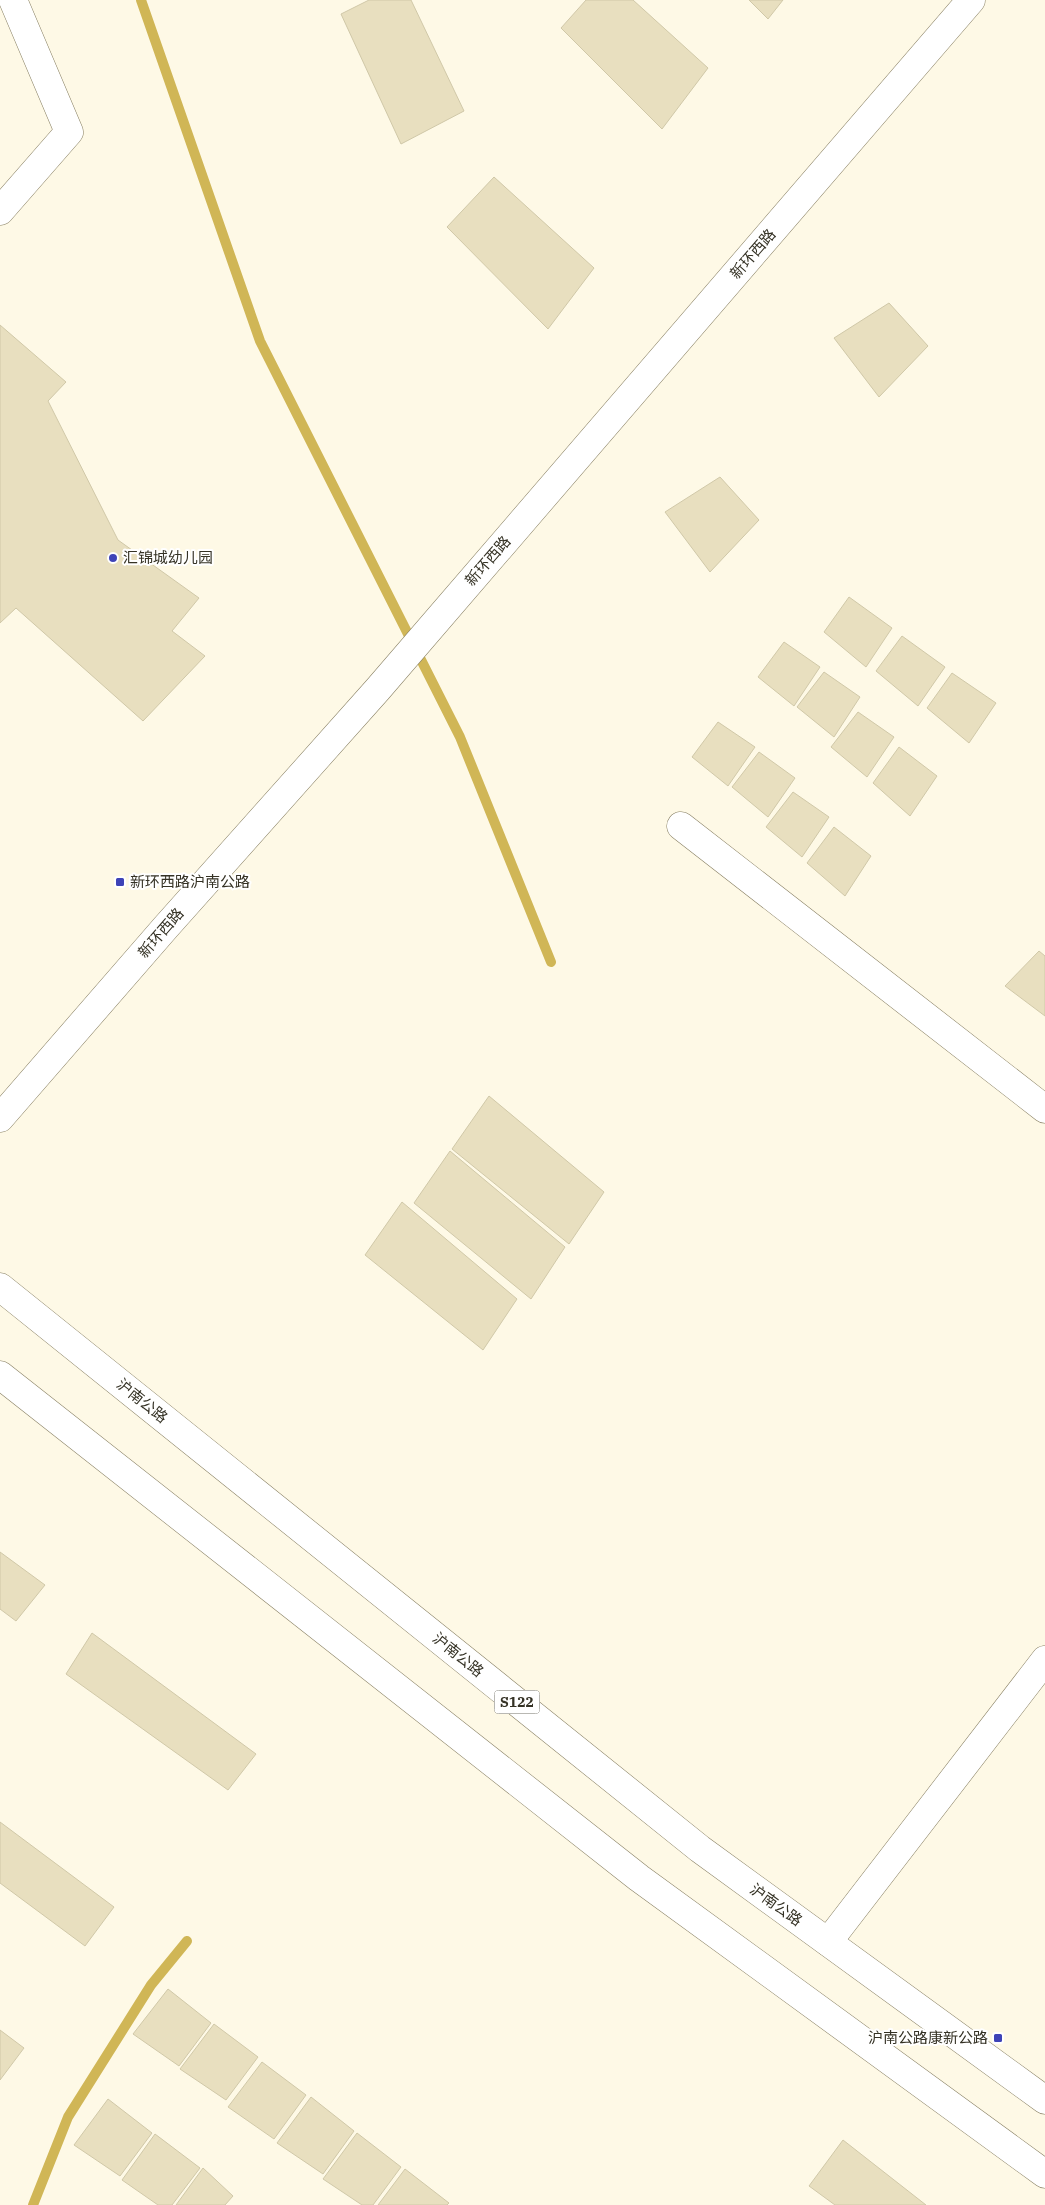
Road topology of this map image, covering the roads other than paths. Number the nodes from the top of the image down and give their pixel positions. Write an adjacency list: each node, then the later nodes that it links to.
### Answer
1 (13, 0): 3 (main road)
2 (971, 0): 6 (main road, 新环西路)
3 (0, 211)
4 (681, 826): 5 (main road)
5 (1045, 1109)
6 (0, 1118)
7 (0, 1287): 10 (main road, 沪南公路 / S122)
8 (0, 1375): 12 (main road)
9 (1045, 1660): 10 (main road)
10 (828, 1942): 11 (main road, 沪南公路 / S122)
11 (1045, 2100)
12 (1045, 2174)

